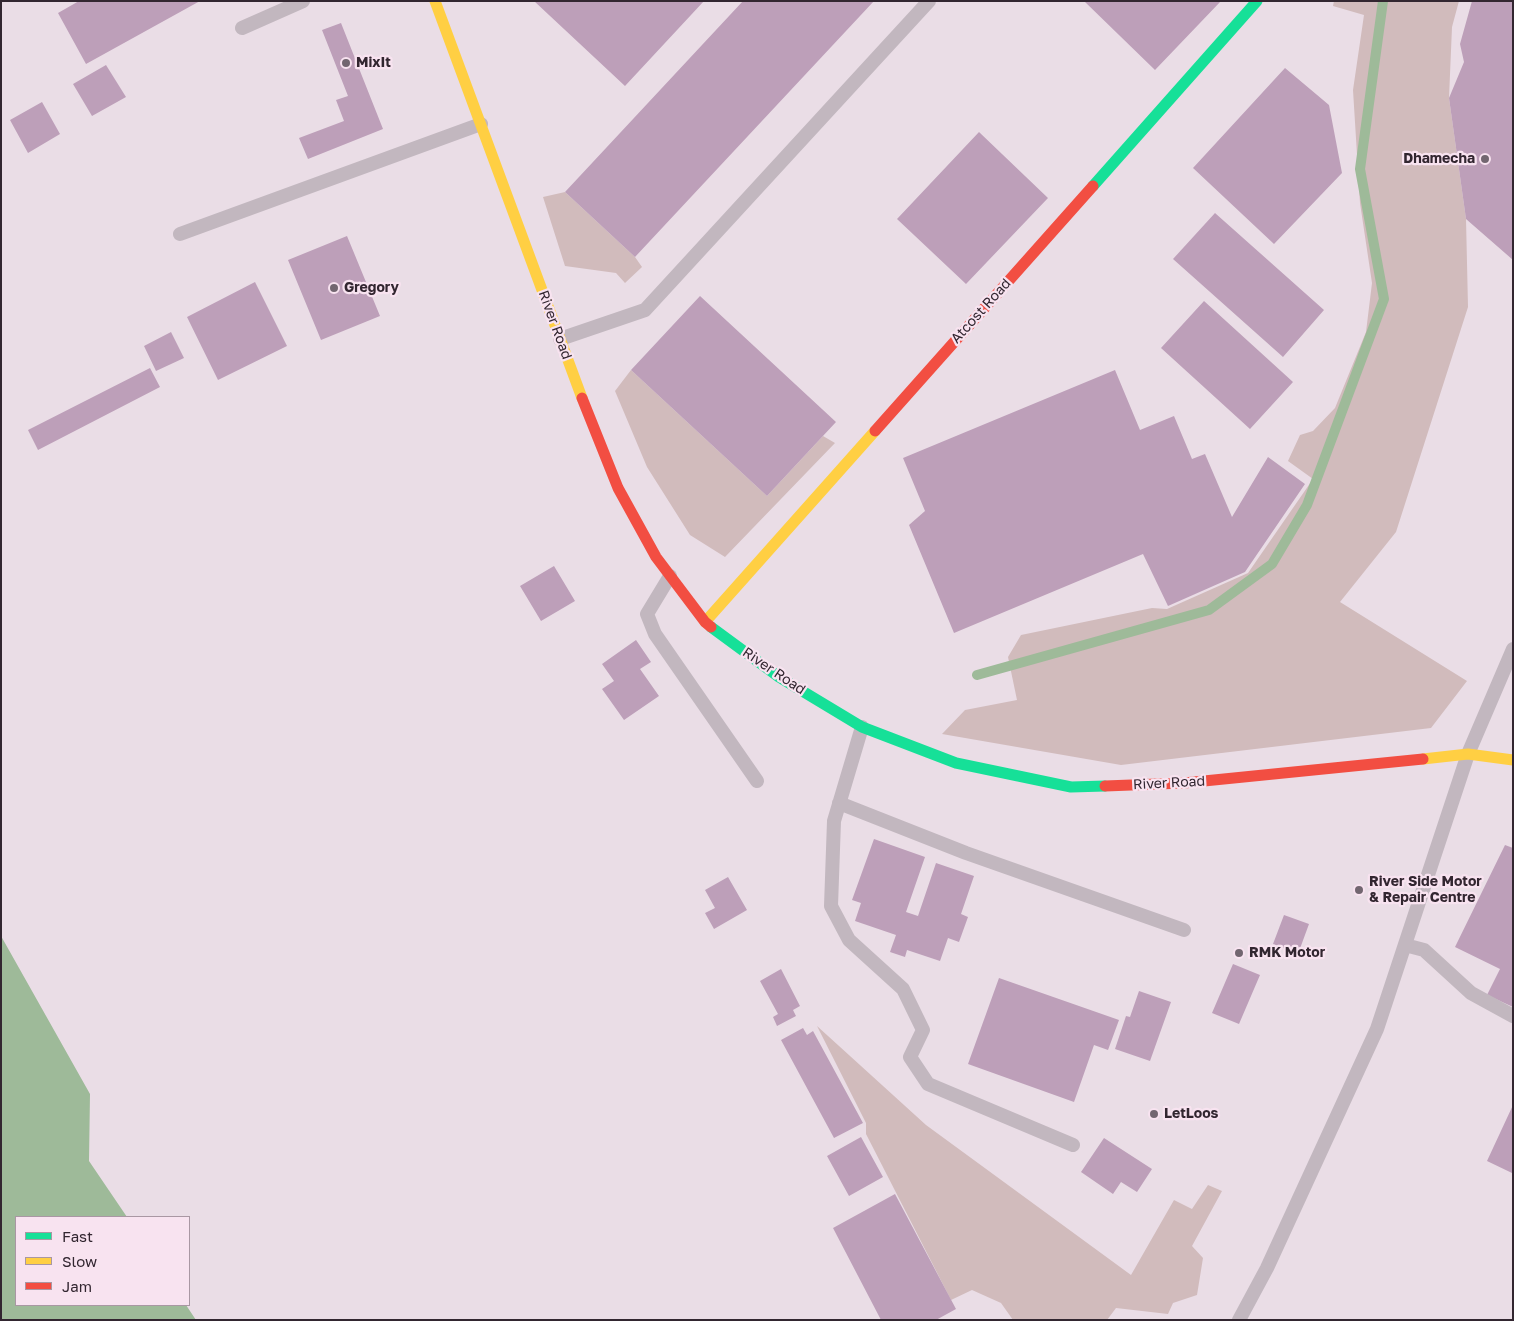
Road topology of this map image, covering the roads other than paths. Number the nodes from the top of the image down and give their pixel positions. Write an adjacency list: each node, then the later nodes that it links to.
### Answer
1 (303, 1): 5 (lane)
2 (435, 1): 6 (street, River Road)
3 (929, 1): 8 (lane)
4 (1257, 1): 10 (street, Atcost Road)
5 (242, 28)
6 (481, 124): 7 (lane); 8 (street, River Road)
7 (180, 234)
8 (560, 339): 9 (street, River Road)
9 (670, 576): 10 (street, River Road); 15 (lane)
10 (705, 622): 12 (street, River Road)
11 (1513, 649): 13 (lane)
12 (862, 727): 13 (street, River Road); 16 (lane)
13 (1468, 754): 14 (street, River Road); 18 (lane)
14 (1513, 760)
15 (756, 781)
16 (839, 802): 17 (lane); 20 (lane)
17 (1184, 930)
18 (1405, 945): 19 (lane); 21 (lane)
19 (1513, 1016)
20 (1073, 1145)
21 (1239, 1320)

